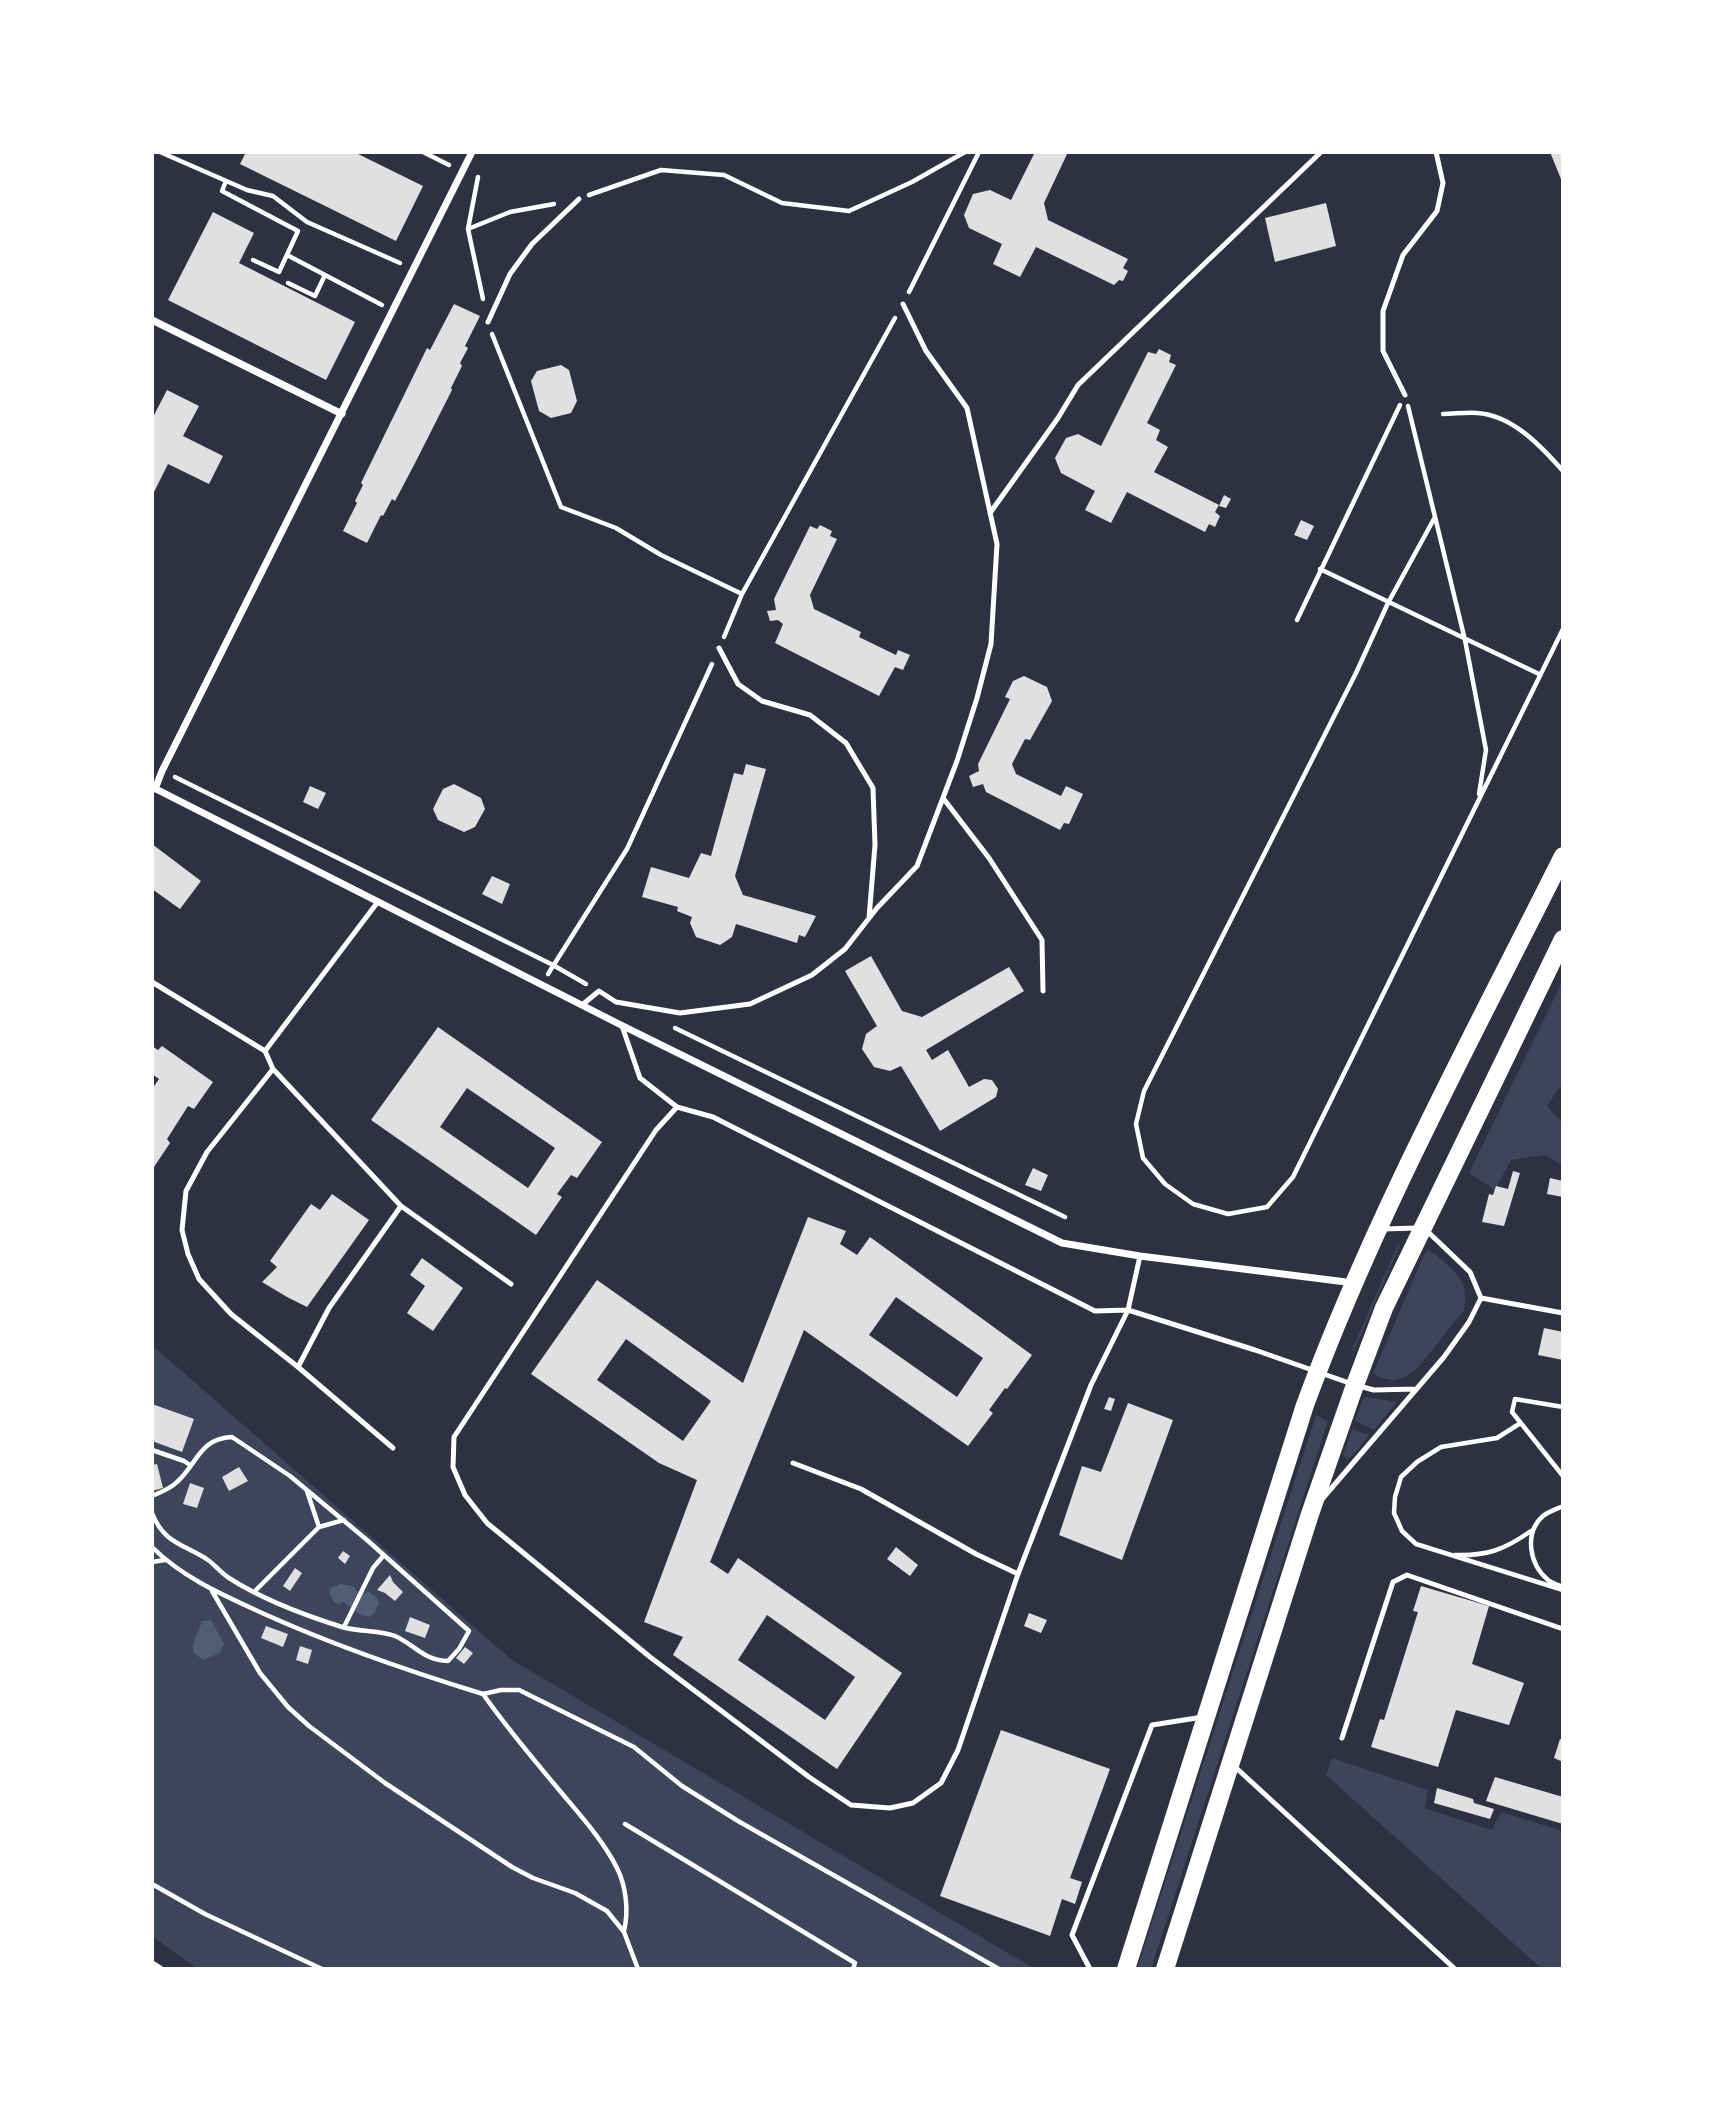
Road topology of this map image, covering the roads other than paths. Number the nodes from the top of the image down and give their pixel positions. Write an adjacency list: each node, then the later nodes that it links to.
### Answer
1 (472, 152): 9 (street)
2 (1321, 152): 10 (lane)
3 (1436, 152): 8 (lane)
4 (579, 199): 7 (lane)
5 (903, 304): 10 (lane)
6 (152, 320): 9 (street)
7 (488, 322)
8 (1405, 395)
9 (342, 414): 12 (street)
10 (990, 513): 13 (lane)
11 (719, 648): 16 (lane)
12 (154, 788): 15 (street)
13 (943, 798): 16 (lane); 19 (lane)
14 (1563, 856): 27 (main road)
15 (377, 903): 20 (street); 22 (lane)
16 (869, 918): 20 (lane)
17 (1563, 939): 26 (main road)
18 (152, 982): 22 (lane)
19 (1042, 990)
20 (582, 1006): 21 (street)
21 (621, 1025): 24 (lane); 28 (street)
22 (265, 1051): 23 (lane)
23 (273, 1069): 25 (lane); 34 (lane)
24 (677, 1107): 32 (lane); 41 (lane)
25 (401, 1206): 30 (lane); 34 (lane)
26 (1423, 1227): 27 (lane); 31 (lane); 36 (main road)
27 (1378, 1229): 29 (main road)
28 (1140, 1256): 29 (street); 32 (lane)
29 (1354, 1283): 35 (main road)
30 (511, 1284)
31 (1480, 1298): 33 (lane); 37 (lane)
32 (1128, 1310): 35 (lane); 41 (lane)
33 (1563, 1313)
34 (298, 1367): 38 (lane)
35 (1318, 1371): 36 (lane); 43 (main road)
36 (1355, 1385): 37 (lane); 40 (main road)
37 (1416, 1389): 40 (lane)
38 (393, 1448)
39 (793, 1463): 41 (lane)
40 (1310, 1514): 45 (main road)
41 (1018, 1574)
42 (1563, 1629): 44 (lane)
43 (1207, 1717): 48 (lane); 49 (main road)
44 (1342, 1738)
45 (1231, 1763): 50 (main road); 51 (lane)
46 (152, 1964): 47 (street)
47 (160, 1969)
48 (1090, 1969)
49 (1126, 1969)
50 (1165, 1969)
51 (1455, 1969)

